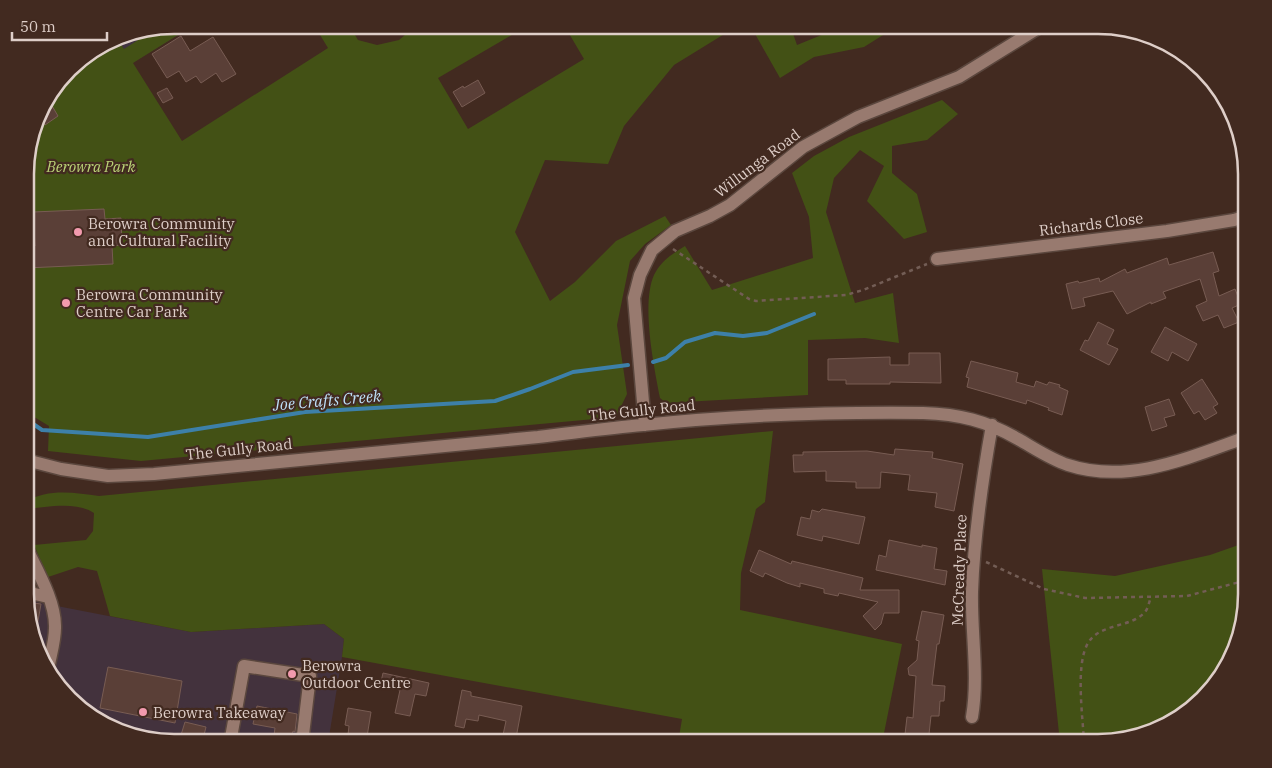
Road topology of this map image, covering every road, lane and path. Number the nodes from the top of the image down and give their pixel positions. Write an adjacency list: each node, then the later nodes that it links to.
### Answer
1 (1028, 34): 5 (street, Willunga Road)
2 (1238, 219): 4 (street, Richards Close)
3 (673, 249): 4 (path)
4 (937, 259)
5 (645, 424): 6 (street, The Gully Road); 8 (street, The Gully Road)
6 (992, 425): 7 (street, The Gully Road); 9 (street, McCready Place)
7 (1238, 441)
8 (34, 462)
9 (974, 556): 14 (path); 16 (street, McCready Place)
10 (34, 565): 13 (street)
11 (1238, 582): 14 (path)
12 (34, 594): 13 (street)
13 (48, 597): 15 (street)
14 (1151, 597): 19 (path)
15 (50, 659)
16 (972, 717)
17 (232, 734): 18 (street)
18 (303, 734)
19 (1084, 734)

